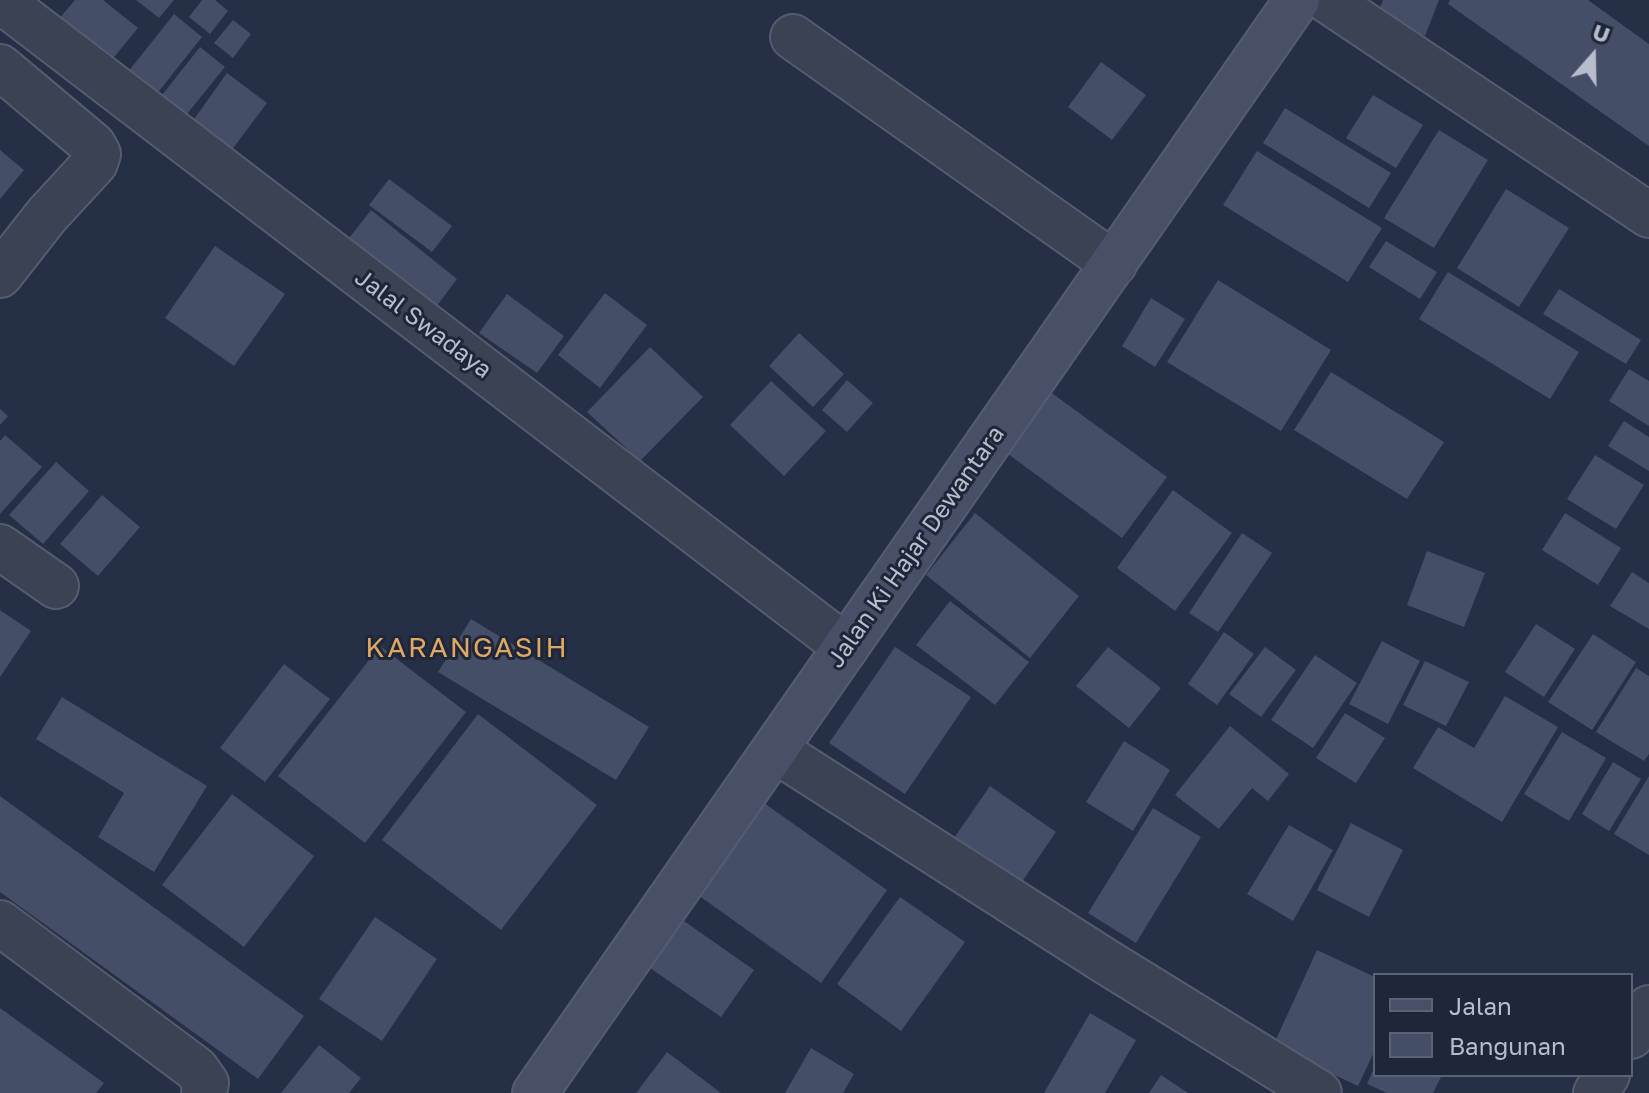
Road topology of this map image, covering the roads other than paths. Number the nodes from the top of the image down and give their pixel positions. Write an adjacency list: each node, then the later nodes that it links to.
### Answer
1 (0, 0): 11 (street, Jalal Swadaya)
2 (1297, 0): 7 (main road, Jalan Ki Hajar Dewantara)
3 (1327, 0): 6 (street)
4 (793, 37): 7 (street)
5 (0, 67): 8 (street)
6 (1649, 215)
7 (1114, 264): 11 (main road, Jalan Ki Hajar Dewantara)
8 (0, 275)
9 (0, 547): 10 (street)
10 (56, 586)
11 (846, 647): 12 (main road, Jalan Ki Hajar Dewantara)
12 (775, 750): 17 (main road, Jalan Ki Hajar Dewantara); 18 (street)
13 (0, 923): 16 (street)
14 (1649, 1008): 15 (street)
15 (1633, 1033)
16 (204, 1093)
17 (535, 1093)
18 (1319, 1093)

